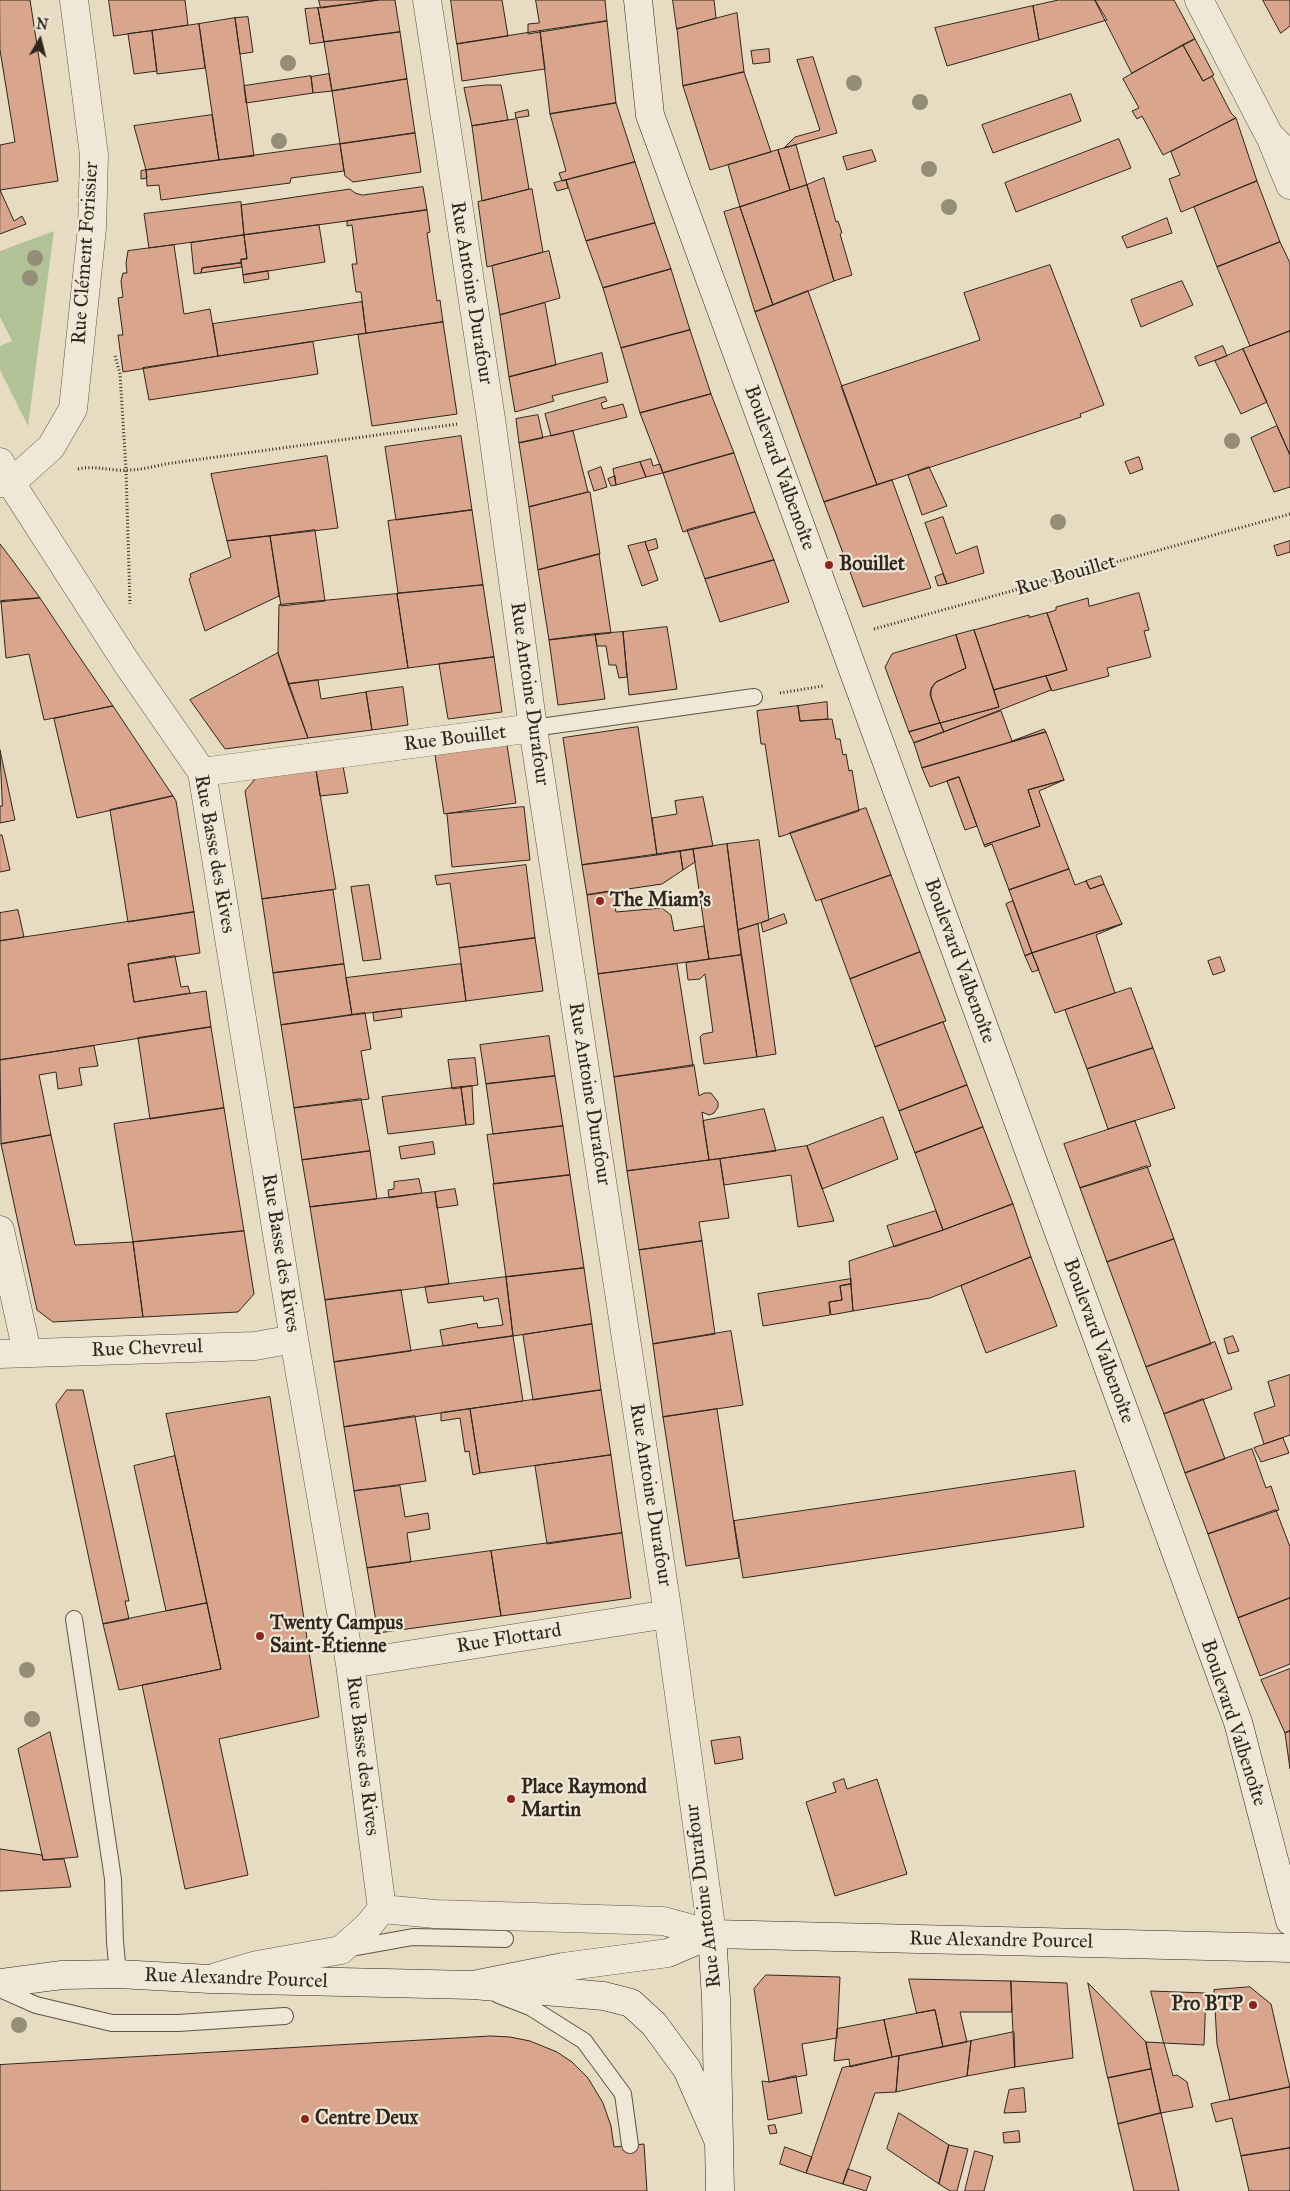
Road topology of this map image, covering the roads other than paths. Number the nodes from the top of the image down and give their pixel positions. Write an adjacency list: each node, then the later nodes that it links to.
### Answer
1 (74, 0): 8 (street, Rue Clément Forissier)
2 (427, 0): 10 (street, Rue Antoine Durafour)
3 (638, 0): 20 (street, Boulevard Valbenoîte)
4 (1199, 0): 5 (street)
5 (1270, 135): 6 (street); 7 (street)
6 (1290, 156)
7 (1290, 185)
8 (4, 476): 11 (street, Rue Basse des Rives)
9 (754, 697): 10 (lane, Rue Bouillet)
10 (533, 728): 11 (street, Rue Bouillet); 16 (street, Rue Antoine Durafour)
11 (202, 772): 13 (street, Rue Basse des Rives)
12 (0, 1230): 14 (street)
13 (294, 1339): 14 (street, Rue Chevreul); 18 (street, Rue Basse des Rives)
14 (27, 1352): 15 (street, Rue Chevreul)
15 (0, 1354)
16 (668, 1614): 18 (street, Rue Flottard); 21 (street, Rue Antoine Durafour)
17 (74, 1619): 25 (lane)
18 (350, 1664): 19 (street, Rue Basse des Rives)
19 (382, 1909): 21 (street, Rue Alexandre Pourcel); 24 (street)
20 (1290, 1921)
21 (712, 1934): 23 (street, Rue Alexandre Pourcel); 28 (street, Rue Alexandre Pourcel); 31 (street, Rue Antoine Durafour)
22 (505, 1939): 24 (lane)
23 (1290, 1948)
24 (341, 1950): 26 (street)
25 (118, 1974): 26 (street, Rue Alexandre Pourcel); 27 (street, Rue Alexandre Pourcel)
26 (210, 1979): 28 (street, Rue Alexandre Pourcel)
27 (0, 1983)
28 (473, 1985): 31 (street, Rue Alexandre Pourcel); 32 (lane)
29 (0, 1989): 30 (lane)
30 (286, 2016)
31 (719, 2142): 33 (street, Rue Antoine Durafour)
32 (630, 2146)
33 (720, 2191)

